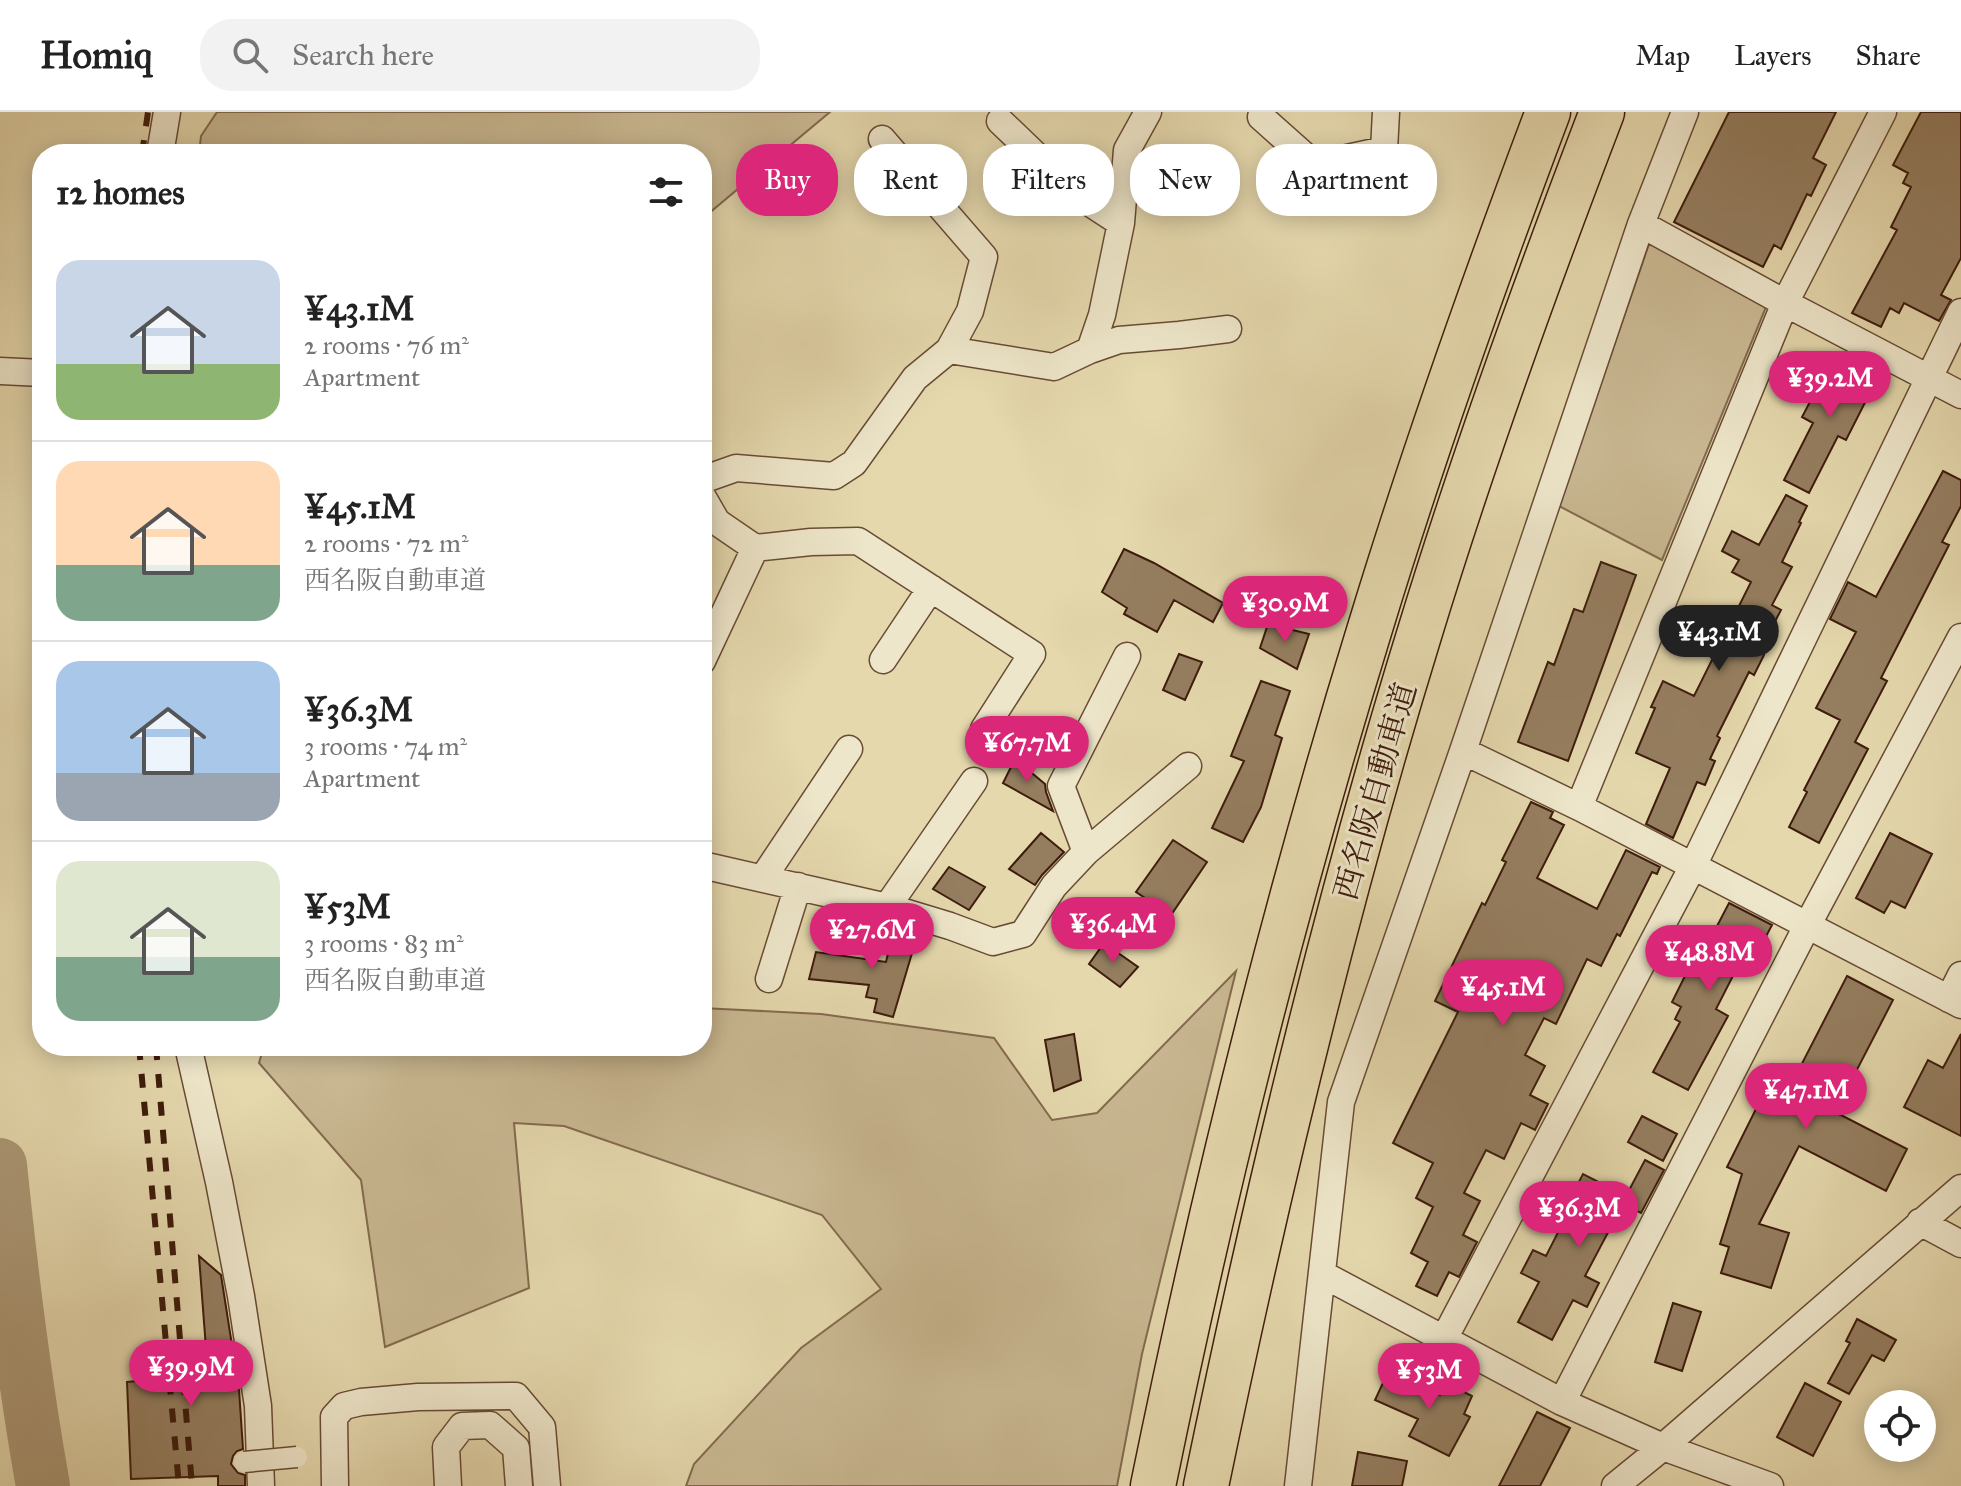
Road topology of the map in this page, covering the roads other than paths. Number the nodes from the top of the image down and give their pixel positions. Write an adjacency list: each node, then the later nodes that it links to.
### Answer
1 (167, 112): 11 (street)
2 (1148, 112): 12 (street)
3 (1386, 112): 8 (street)
4 (1548, 112): 62 (highway, 西名阪自動車道)
5 (1602, 112): 63 (highway, 西名阪自動車道)
6 (1685, 112): 13 (street)
7 (1883, 112): 14 (street)
8 (1255, 114)
9 (1000, 121): 12 (street)
10 (882, 139): 17 (street)
11 (162, 144)
12 (1121, 223): 18 (street)
13 (1641, 224): 14 (street); 33 (street)
14 (1785, 303): 21 (street); 36 (street)
15 (1961, 312): 21 (street)
16 (1228, 329): 18 (street)
17 (949, 350): 18 (street); 23 (street)
18 (1090, 350)
19 (0, 371): 20 (street)
20 (32, 373)
21 (1928, 377): 22 (street); 38 (street)
22 (1961, 395)
23 (712, 476)
24 (712, 513): 25 (street)
25 (755, 548): 26 (street); 28 (street)
26 (931, 588): 30 (street); 31 (street)
27 (1961, 637): 43 (street)
28 (712, 640)
29 (1127, 656): 37 (street)
30 (883, 660)
31 (984, 729)
32 (849, 749): 40 (street)
33 (1463, 751): 36 (street); 51 (street)
34 (1188, 766): 37 (street)
35 (974, 781): 42 (street)
36 (1579, 807): 38 (street)
37 (1086, 852): 42 (street)
38 (1693, 866): 43 (street); 52 (street)
39 (712, 867): 40 (street)
40 (763, 878): 41 (street)
41 (798, 886): 42 (street); 45 (street)
42 (887, 907)
43 (1807, 926): 46 (street); 53 (street)
44 (1961, 975): 46 (street)
45 (769, 979)
46 (1955, 1002)
47 (190, 1056): 57 (street)
48 (1961, 1188): 49 (street)
49 (1920, 1222): 50 (street); 54 (street)
50 (1961, 1244)
51 (1322, 1274): 52 (street); 64 (street)
52 (1444, 1339): 53 (street)
53 (1562, 1402): 54 (street)
54 (1663, 1447): 65 (street); 66 (street)
55 (297, 1457): 56 (street, bridge)
56 (244, 1462)
57 (261, 1486)
58 (335, 1486): 61 (street)
59 (448, 1486): 60 (street)
60 (519, 1486)
61 (547, 1486)
62 (1153, 1486)
63 (1206, 1486)
64 (1298, 1486)
65 (1615, 1486)
66 (1770, 1486)

